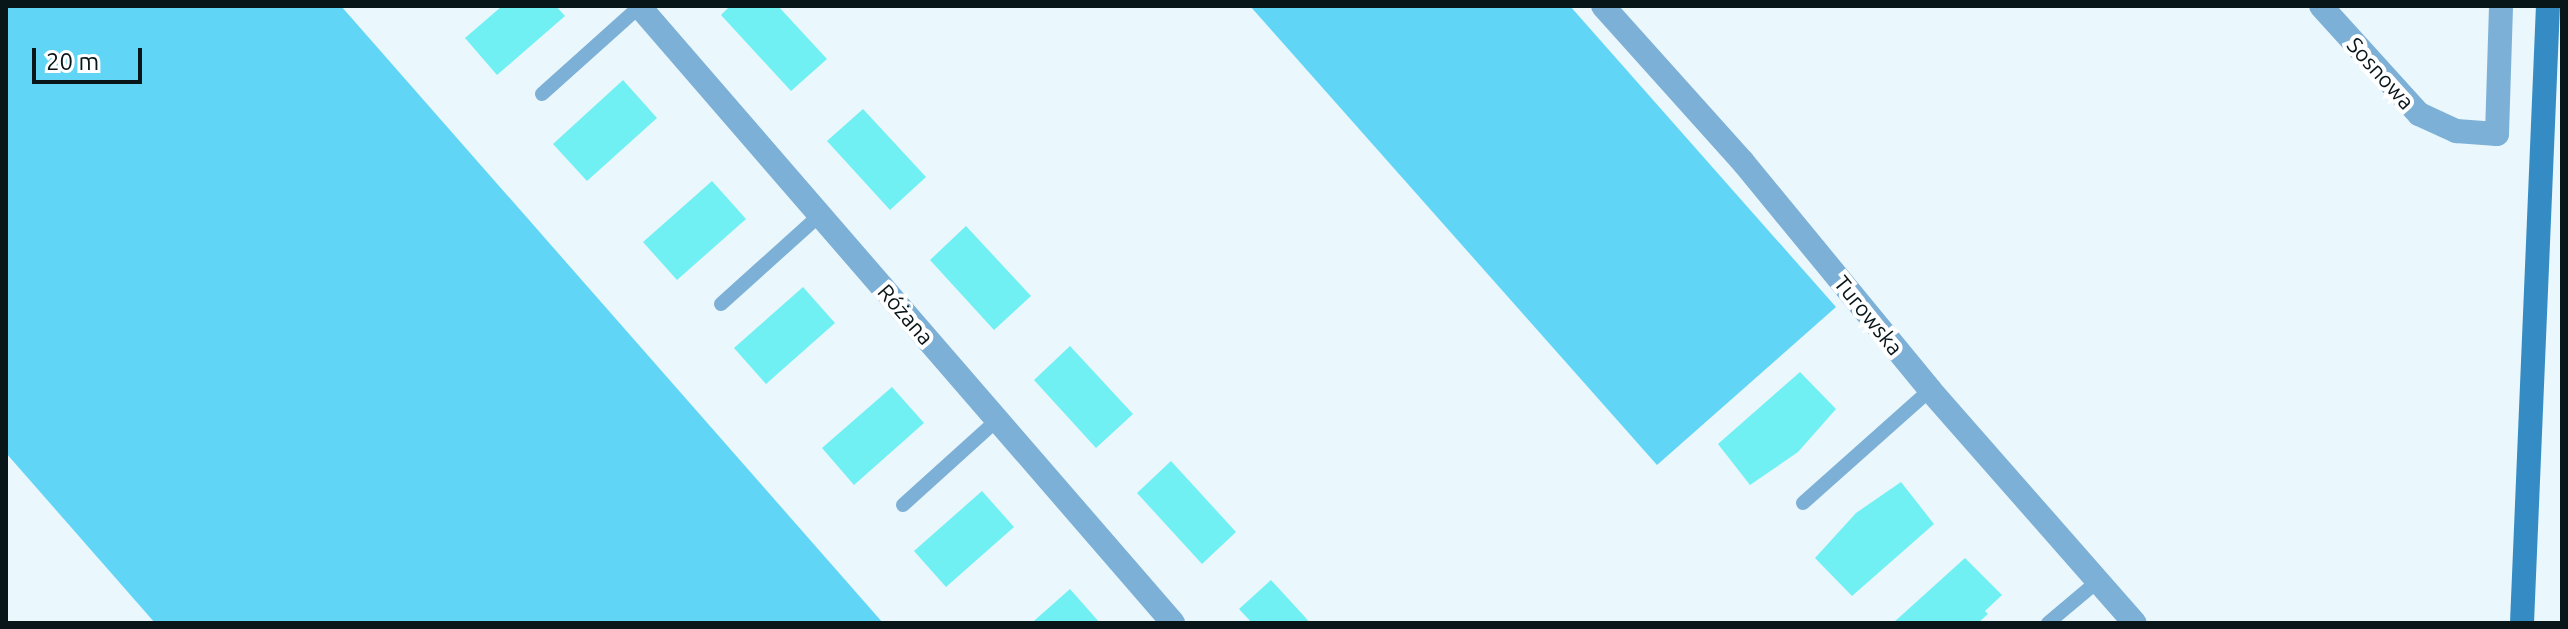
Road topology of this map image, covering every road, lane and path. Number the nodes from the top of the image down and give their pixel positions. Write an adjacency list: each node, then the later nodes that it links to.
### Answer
1 (639, 6): 6 (lane); 7 (street, Różana)
2 (1603, 6): 9 (street, Turowska)
3 (2321, 6): 4 (street, Sosnowa)
4 (2501, 6)
5 (2548, 6): 17 (main road)
6 (542, 94)
7 (820, 215): 8 (lane); 10 (street, Różana)
8 (721, 304)
9 (1930, 390): 11 (lane); 13 (street, Turowska)
10 (997, 420): 12 (lane); 14 (street, Różana)
11 (1803, 503)
12 (903, 505)
13 (2098, 581): 15 (lane); 16 (street, Turowska)
14 (1173, 623)
15 (2048, 623)
16 (2135, 623)
17 (2522, 623)

